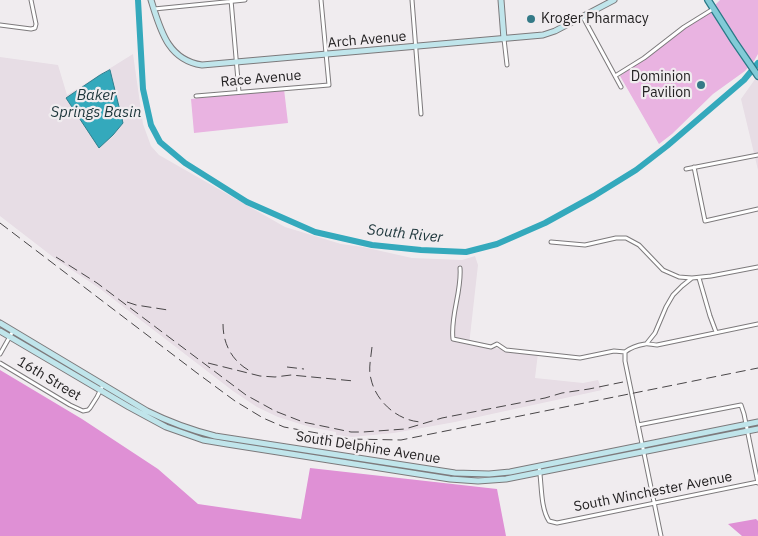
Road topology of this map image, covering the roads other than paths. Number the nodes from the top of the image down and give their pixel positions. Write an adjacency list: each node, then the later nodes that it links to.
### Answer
1 (31, 0): 13 (street)
2 (152, 0): 10 (main road, Arch Avenue)
3 (244, 0): 9 (street)
4 (321, 0): 16 (street)
5 (412, 0): 15 (street)
6 (501, 0): 14 (main road)
7 (614, 0): 12 (main road, Arch Avenue)
8 (708, 0): 11 (main road)
9 (231, 1): 10 (street); 17 (street)
10 (154, 9): 17 (main road, Arch Avenue)
11 (713, 9): 19 (street); 20 (main road)
12 (583, 17): 14 (main road, Arch Avenue); 19 (street)
13 (0, 25)
14 (504, 39): 15 (main road, Arch Avenue); 18 (street)
15 (415, 47): 16 (main road, Arch Avenue); 24 (street)
16 (326, 55): 17 (main road, Arch Avenue); 22 (street, Race Avenue)
17 (236, 62): 22 (street)
18 (507, 65)
19 (615, 76): 21 (street)
20 (758, 76)
21 (621, 87)
22 (239, 92): 23 (street, Race Avenue)
23 (196, 96)
24 (421, 114)
25 (758, 155): 26 (street)
26 (694, 167): 27 (street); 28 (street)
27 (686, 169)
28 (758, 209)
29 (551, 242): 32 (street)
30 (758, 267): 33 (street)
31 (460, 268): 41 (street)
32 (692, 278): 33 (street); 40 (street)
33 (699, 278): 38 (street)
34 (0, 323): 37 (main road, South Delphine Avenue)
35 (758, 324): 38 (street)
36 (0, 331): 39 (main road, South Delphine Avenue)
37 (13, 331): 39 (street); 44 (main road, South Delphine Avenue)
38 (716, 332): 40 (street)
39 (10, 337): 42 (street); 44 (main road, South Delphine Avenue)
40 (647, 343): 41 (street)
41 (626, 352): 46 (street)
42 (0, 354)
43 (0, 363): 44 (street, 16th Street)
44 (102, 388): 51 (main road, South Delphine Avenue)
45 (758, 422): 47 (main road, South Delphine Avenue)
46 (638, 425): 47 (street); 50 (street)
47 (746, 425): 49 (street); 50 (main road, South Delphine Avenue)
48 (758, 429): 49 (main road, South Delphine Avenue)
49 (748, 431): 50 (main road, South Delphine Avenue); 52 (street)
50 (643, 449): 51 (main road, South Delphine Avenue); 53 (street)
51 (540, 470): 53 (street, South Winchester Avenue)
52 (758, 482): 53 (street, South Winchester Avenue)
53 (654, 503): 54 (street)
54 (661, 536)

